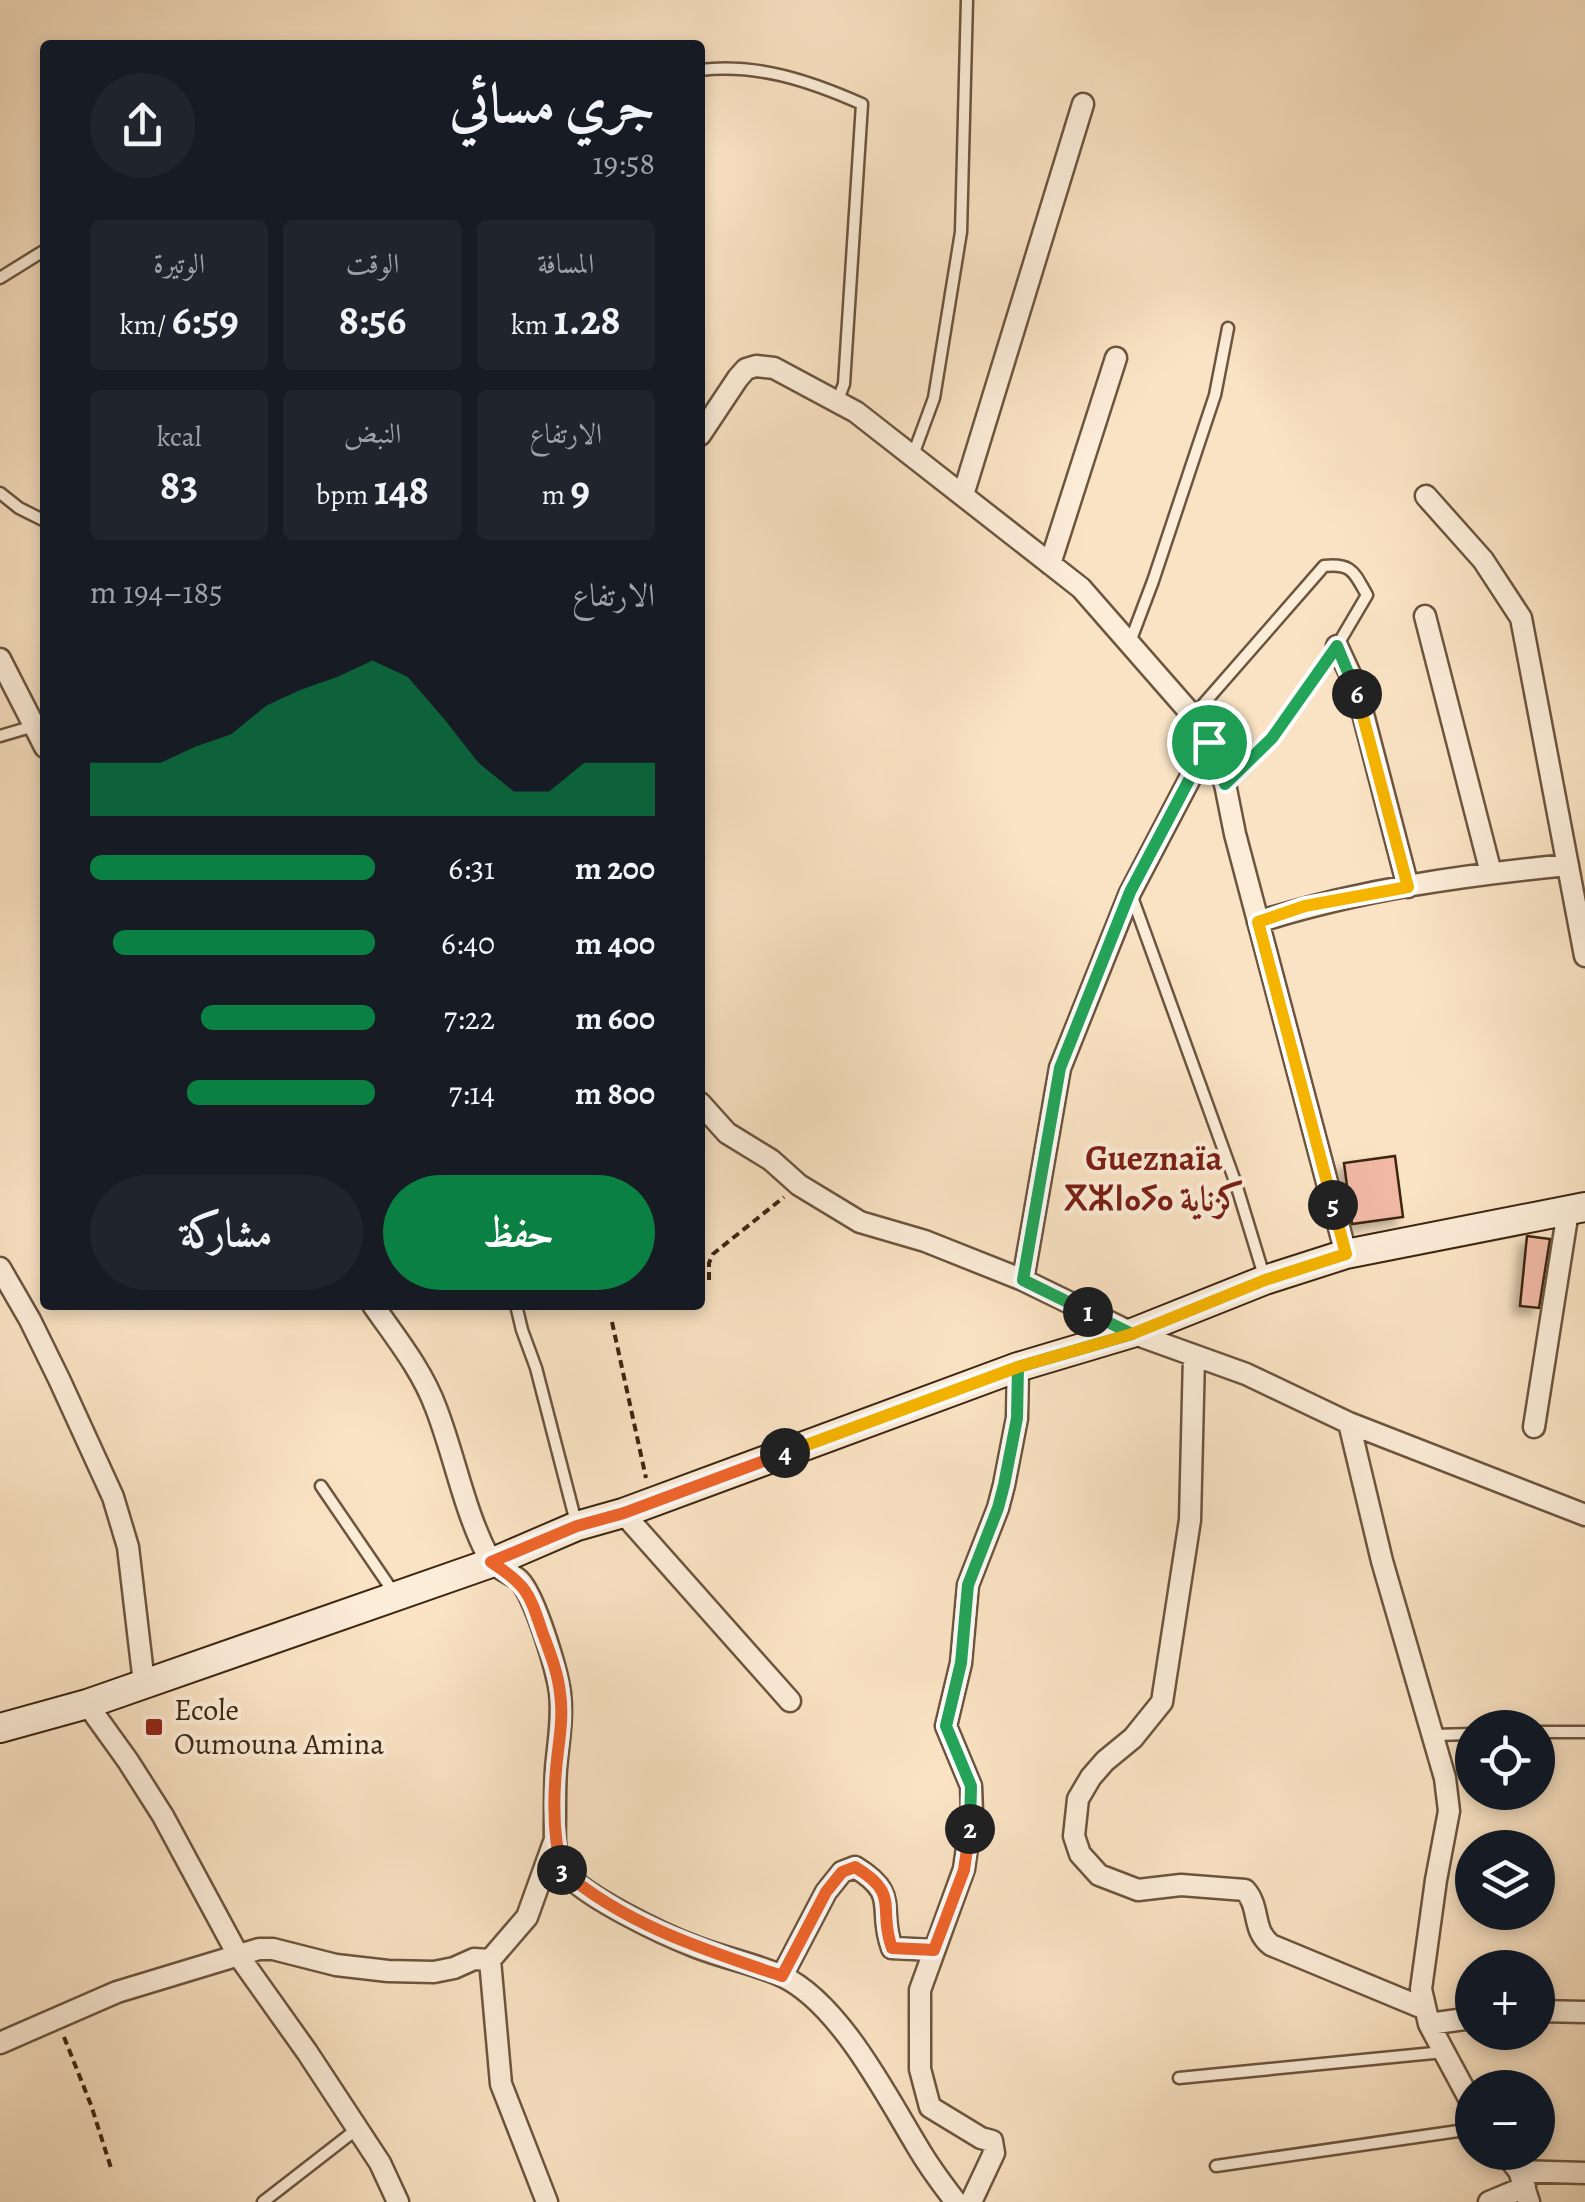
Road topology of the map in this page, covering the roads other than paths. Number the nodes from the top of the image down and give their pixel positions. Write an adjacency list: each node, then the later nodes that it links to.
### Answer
1 (967, 0): 10 (lane)
2 (705, 69): 8 (lane)
3 (1083, 104): 12 (street)
4 (40, 253): 5 (lane)
5 (0, 278)
6 (1228, 328): 17 (lane)
7 (1116, 358): 15 (street)
8 (837, 402): 9 (street); 10 (street)
9 (705, 428)
10 (912, 455): 12 (street)
11 (0, 493): 14 (lane)
12 (964, 496): 15 (street)
13 (1426, 496): 26 (street)
14 (40, 519)
15 (1050, 564): 17 (street)
16 (1424, 616): 27 (street)
17 (1129, 643): 20 (street)
18 (1337, 646): 20 (lane); 25 (lane); 28 (street)
19 (0, 659): 21 (street)
20 (1193, 716): 24 (street)
21 (34, 726): 22 (lane); 23 (street)
22 (0, 736)
23 (40, 737)
24 (1209, 742): 25 (street); 29 (street)
25 (1225, 784): 30 (street)
26 (1568, 865): 27 (street); 31 (street)
27 (1491, 872): 28 (street)
28 (1408, 887): 30 (street)
29 (1130, 892): 36 (street); 37 (lane)
30 (1258, 922): 34 (street)
31 (1585, 956)
32 (705, 1109): 36 (street)
33 (1576, 1209): 34 (street); 44 (street)
34 (1346, 1254): 37 (street)
35 (0, 1268): 51 (street)
36 (1023, 1280): 40 (street)
37 (1265, 1280): 40 (street)
38 (376, 1310): 49 (street)
39 (517, 1310): 48 (lane)
40 (1132, 1334): 41 (street); 42 (street)
41 (1194, 1356): 43 (street); 66 (street)
42 (1018, 1367): 46 (street); 60 (street)
43 (1350, 1423): 47 (street); 57 (street)
44 (1534, 1428)
45 (322, 1486): 50 (lane)
46 (624, 1513): 48 (street); 52 (street)
47 (1585, 1515)
48 (577, 1526): 49 (street)
49 (491, 1562): 50 (street); 59 (street)
50 (396, 1596): 51 (street)
51 (144, 1683): 53 (street)
52 (790, 1700)
53 (87, 1704): 54 (street); 61 (street)
54 (0, 1728)
55 (1555, 1732): 56 (lane)
56 (1585, 1732)
57 (1434, 1734): 58 (lane); 66 (street)
58 (1455, 1734)
59 (554, 1842): 62 (street); 63 (street)
60 (934, 1950): 63 (street); 80 (street)
61 (238, 1955): 62 (street); 68 (street); 72 (street)
62 (490, 1960): 79 (street)
63 (782, 1976): 80 (street)
64 (1555, 2011): 65 (street)
65 (1585, 2012)
66 (1426, 2016): 67 (street); 69 (street)
67 (1455, 2017)
68 (0, 2044)
69 (1444, 2052): 70 (street); 71 (lane)
70 (1455, 2072)
71 (1179, 2078)
72 (358, 2128): 77 (lane); 78 (street)
73 (1455, 2131): 74 (lane)
74 (1216, 2166)
75 (1585, 2174): 76 (street)
76 (1524, 2187): 81 (street)
77 (263, 2202)
78 (398, 2202)
79 (547, 2202)
80 (958, 2202)
81 (1488, 2202)

